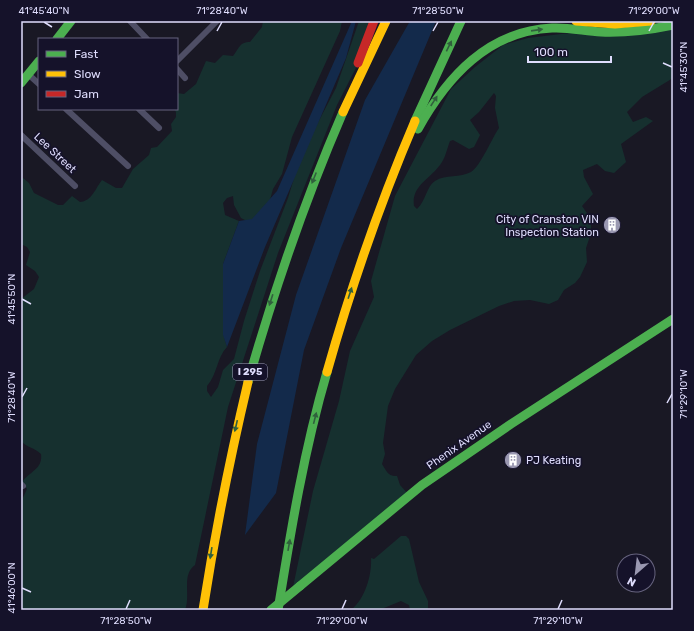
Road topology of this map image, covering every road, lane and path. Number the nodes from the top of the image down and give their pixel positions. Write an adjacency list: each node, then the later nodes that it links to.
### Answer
1 (71, 21): 10 (main road)
2 (130, 21): 11 (street)
3 (217, 21): 12 (street)
4 (374, 21): 23 (main road)
5 (386, 21): 23 (main road, I 295)
6 (461, 21): 26 (main road, one-way to 6)
7 (576, 21): 8 (main road)
8 (652, 21)
9 (673, 24): 26 (main road, one-way to 9)
10 (61, 37)
11 (146, 38)
12 (178, 60)
13 (38, 62): 15 (main road)
14 (178, 71): 16 (street)
15 (28, 74): 17 (main road); 18 (street)
16 (185, 78)
17 (21, 82)
18 (38, 83)
19 (67, 110): 24 (street)
20 (140, 110): 21 (street)
21 (159, 128)
22 (21, 135): 25 (street, Lee Street)
23 (328, 142): 28 (main road, I 295, one-way to 28)
24 (128, 166)
25 (75, 186)
26 (383, 198): 30 (main road, one-way to 26)
27 (673, 319): 29 (main road, Phenix Avenue, bridge)
28 (203, 610)
29 (271, 610)
30 (278, 610)

